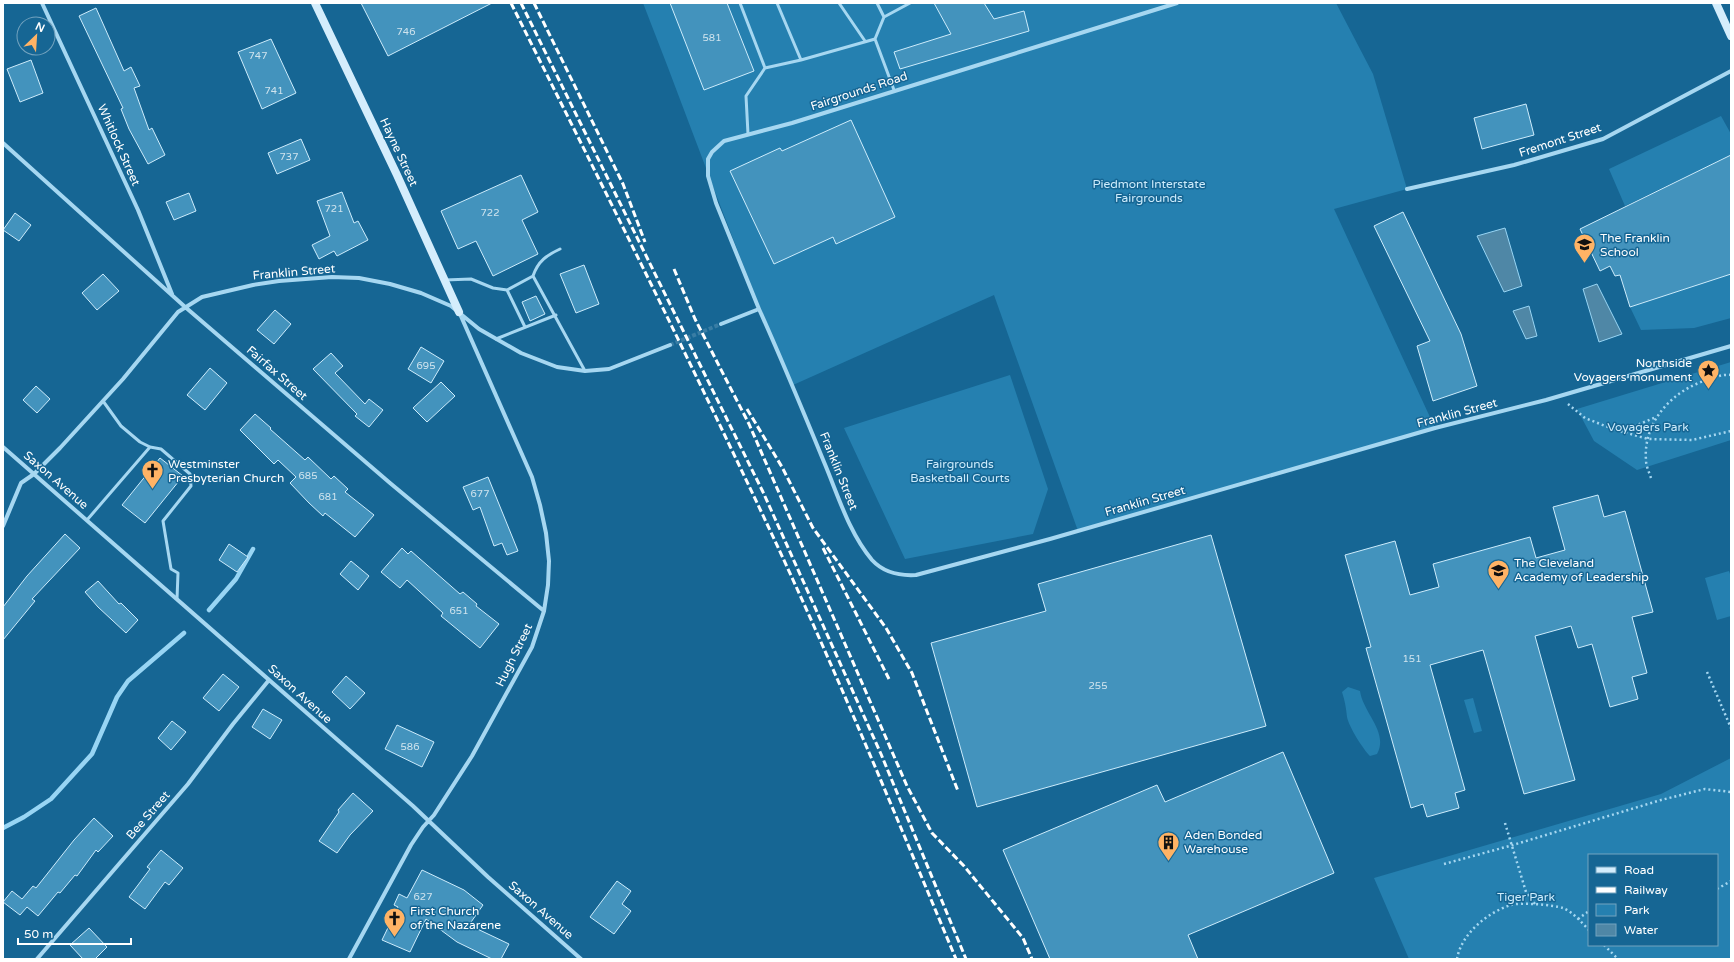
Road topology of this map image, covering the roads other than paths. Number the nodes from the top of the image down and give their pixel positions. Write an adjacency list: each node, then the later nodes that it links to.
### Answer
1 (42, 3): 25 (street, Whitlock Street)
2 (315, 3): 23 (street, Hayne Street)
3 (740, 3): 15 (lane)
4 (777, 3): 14 (lane)
5 (839, 3): 13 (lane)
6 (877, 3): 10 (lane)
7 (910, 3): 10 (lane)
8 (1176, 3): 17 (street, Fairgrounds Road)
9 (1716, 3): 11 (street)
10 (884, 18): 12 (lane)
11 (1731, 36)
12 (875, 39): 13 (lane); 17 (lane)
13 (865, 41): 14 (lane)
14 (801, 60): 15 (lane)
15 (766, 68): 18 (lane)
16 (1731, 71): 20 (street, Fremont Street)
17 (894, 90): 18 (street, Fairgrounds Road)
18 (748, 134): 27 (street, Fairgrounds Road)
19 (3, 144): 25 (street, Fairfax Street)
20 (1407, 189)
21 (560, 249): 22 (lane)
22 (533, 276): 24 (lane); 29 (lane)
23 (445, 280): 24 (lane); 28 (street, Hayne Street)
24 (507, 290): 31 (lane)
25 (173, 296): 26 (street, Fairfax Street)
26 (184, 306): 28 (street, Franklin Street); 36 (street, Franklin Street); 43 (street, Fairfax Street)
27 (759, 309): 30 (street); 34 (street, Franklin Street)
28 (459, 312): 32 (street, Franklin Street); 43 (street, Hugh Street)
29 (556, 315): 31 (lane); 35 (lane)
30 (721, 324)
31 (525, 327): 32 (lane)
32 (496, 339): 35 (street, Franklin Street)
33 (670, 345): 35 (street, Franklin Street)
34 (1731, 346)
35 (585, 371)
36 (103, 401): 38 (lane); 39 (street, Franklin Street)
37 (3, 447): 39 (street, Saxon Avenue)
38 (150, 447): 40 (lane); 42 (lane)
39 (34, 474): 40 (street, Saxon Avenue); 41 (street, Franklin Street)
40 (87, 520): 42 (street, Saxon Avenue)
41 (3, 526)
42 (177, 599): 44 (street, Saxon Avenue)
43 (544, 611): 45 (street, Hugh Street)
44 (269, 680): 45 (street, Saxon Avenue); 46 (street, Bee Street)
45 (429, 821): 47 (street, Hugh Street); 48 (street, Saxon Avenue)
46 (37, 959)
47 (349, 959)
48 (581, 959)

